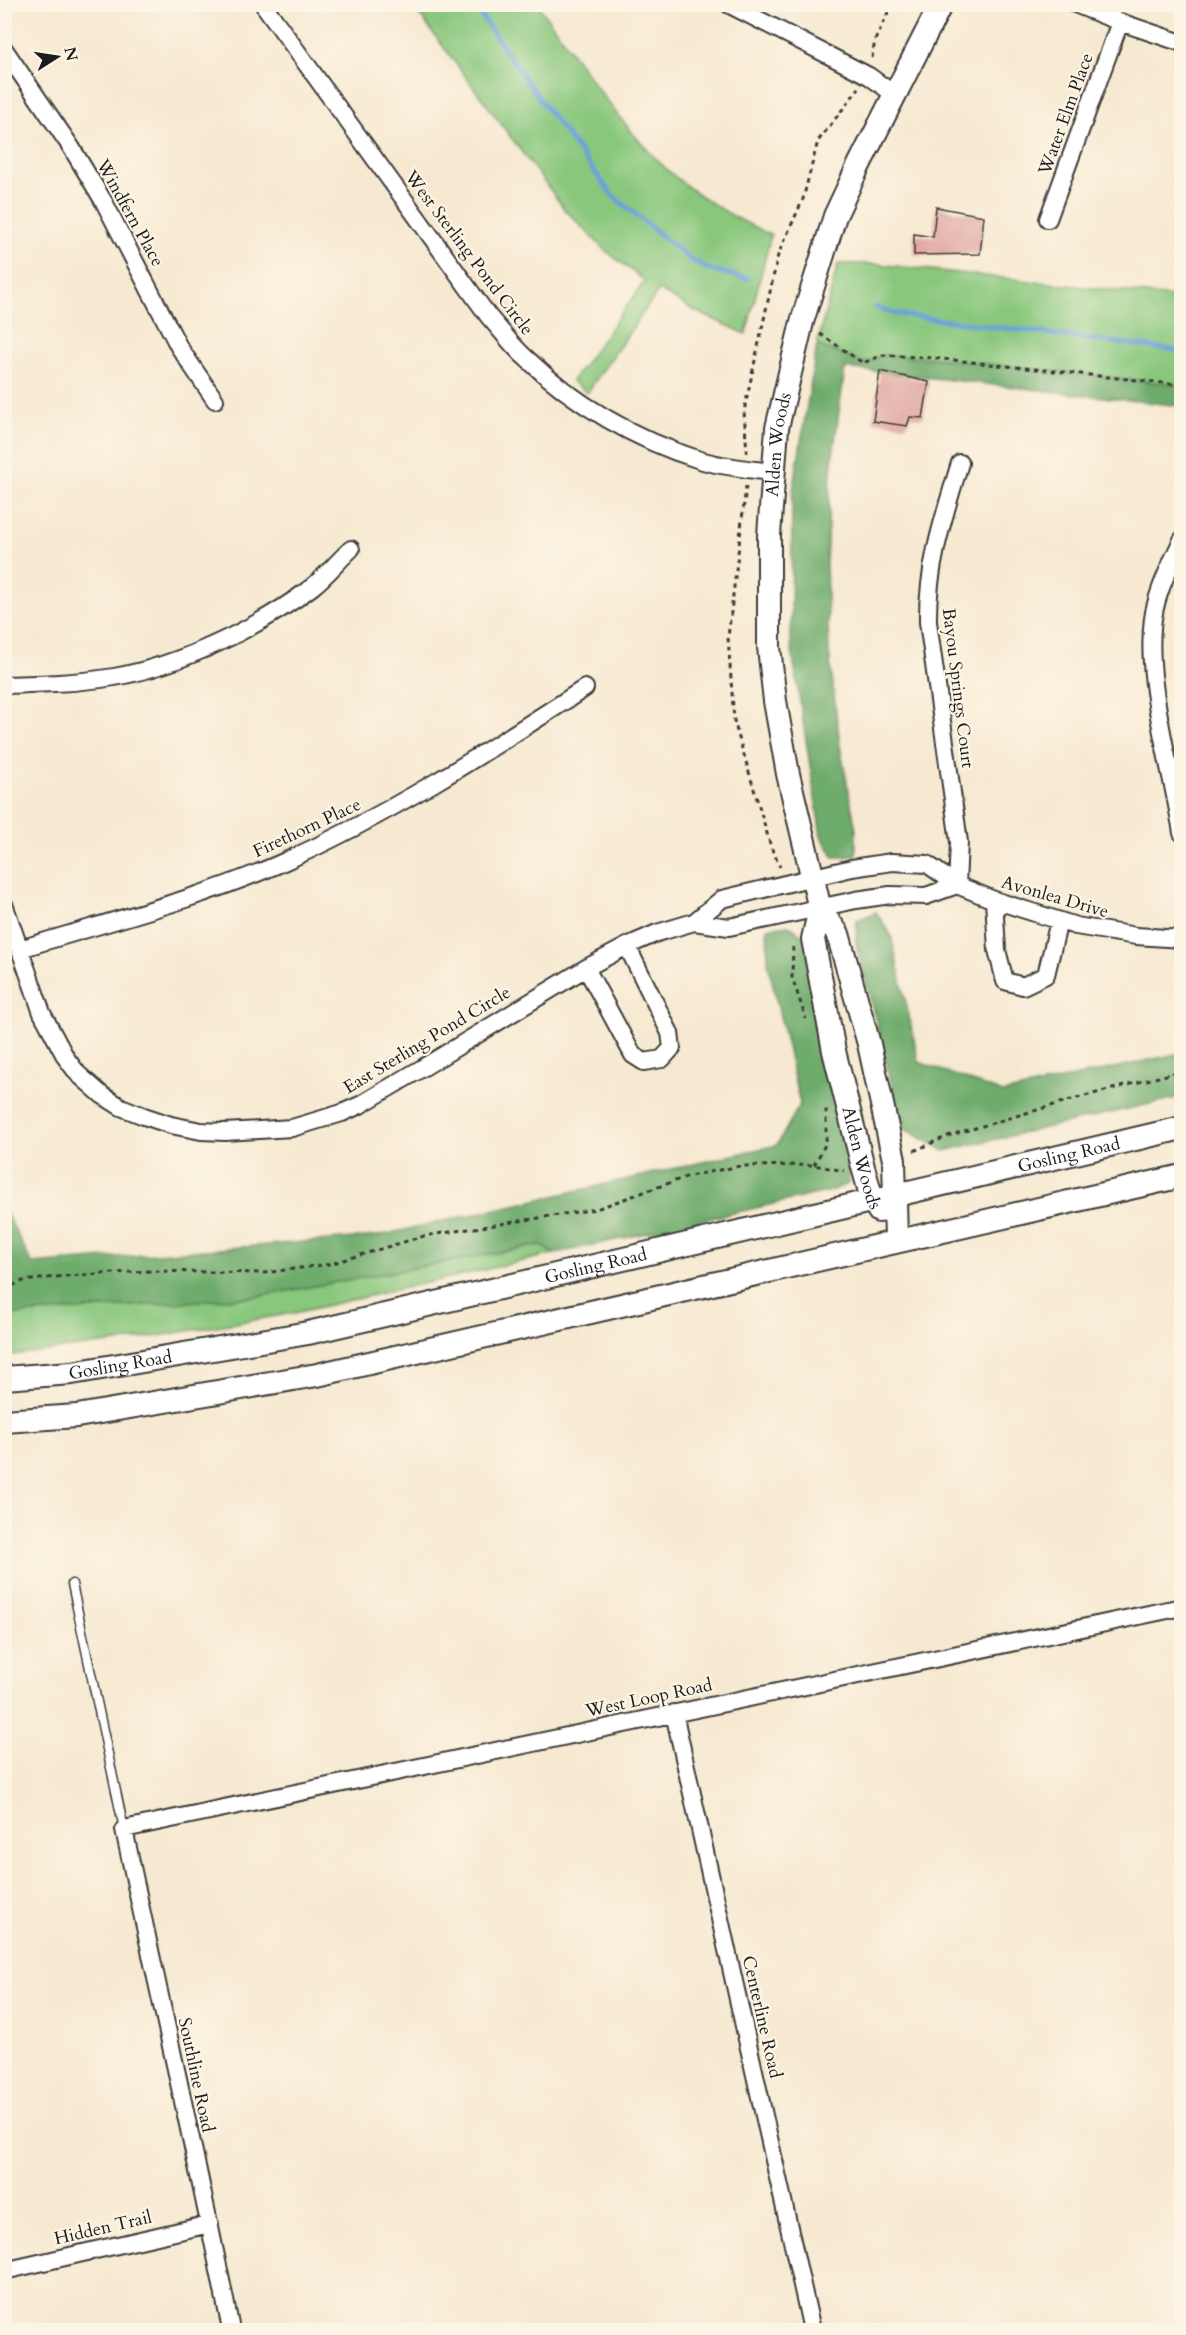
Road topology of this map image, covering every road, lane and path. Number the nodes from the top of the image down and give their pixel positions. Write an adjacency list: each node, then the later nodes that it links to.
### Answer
1 (263, 4): 14 (street, West Sterling Pond Circle)
2 (729, 4): 8 (street)
3 (941, 4): 8 (main road, Alden Woods)
4 (1075, 4): 5 (street)
5 (1120, 22): 6 (street); 9 (street, Water Elm Place)
6 (1182, 42)
7 (4, 49): 12 (street, Windfern Place)
8 (895, 95): 10 (main road, Alden Woods)
9 (1048, 219)
10 (802, 322): 11 (path); 14 (main road, Alden Woods)
11 (1182, 385)
12 (215, 400)
13 (960, 463): 21 (street, Bayou Springs Court)
14 (772, 472): 20 (main road, Alden Woods)
15 (1182, 540): 19 (street)
16 (351, 549): 17 (street)
17 (4, 685)
18 (585, 688): 29 (street, Firethorn Place)
19 (1182, 833)
20 (813, 878): 21 (street, Avonlea Drive); 24 (main road, Alden Woods); 25 (street, East Sterling Pond Circle)
21 (957, 885): 22 (street, Avonlea Drive); 24 (street)
22 (994, 900): 26 (street, Avonlea Drive); 26 (street)
23 (4, 904): 29 (street, East Sterling Pond Circle)
24 (820, 909): 25 (street); 33 (main road, Alden Woods); 34 (main road, Alden Woods)
25 (694, 921): 28 (street, East Sterling Pond Circle)
26 (1059, 921): 27 (street, Avonlea Drive)
27 (1182, 939)
28 (627, 946): 30 (street, East Sterling Pond Circle); 30 (street)
29 (20, 949): 30 (street, East Sterling Pond Circle)
30 (586, 968)
31 (1182, 1071): 33 (path)
32 (1182, 1128): 36 (main road, Gosling Road)
33 (894, 1160): 36 (main road, Alden Woods)
34 (863, 1167): 37 (main road, Alden Woods); 39 (path)
35 (1182, 1176): 38 (main road)
36 (896, 1194): 37 (main road, Gosling Road); 38 (main road, Alden Woods)
37 (872, 1199): 38 (main road, Alden Woods); 40 (main road, Gosling Road)
38 (896, 1240): 41 (main road)
39 (4, 1289)
40 (4, 1378)
41 (4, 1421)
42 (72, 1584): 45 (lane)
43 (1182, 1607): 44 (street, West Loop Road)
44 (674, 1713): 45 (street, West Loop Road); 49 (street, Centerline Road)
45 (124, 1829): 46 (street, Southline Road)
46 (210, 2224): 47 (street, Hidden Trail); 48 (street, Southline Road)
47 (4, 2271)
48 (231, 2331)
49 (812, 2331)

